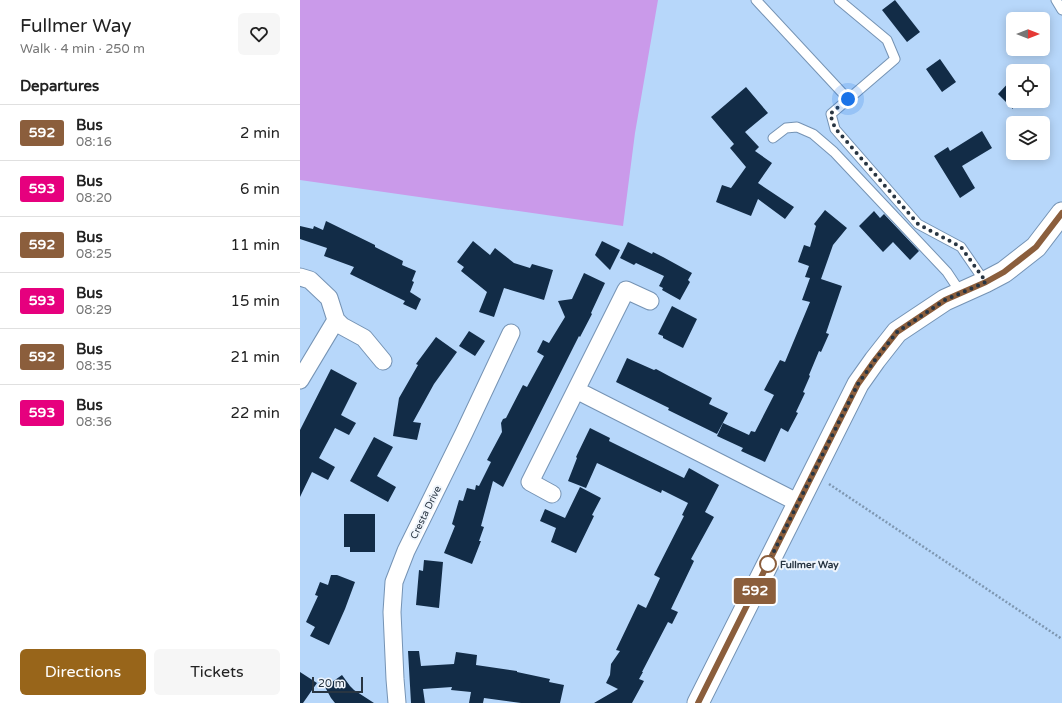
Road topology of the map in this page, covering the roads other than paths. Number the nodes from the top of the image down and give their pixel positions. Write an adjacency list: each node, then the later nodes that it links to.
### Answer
1 (756, 0): 5 (lane)
2 (839, 0): 5 (lane)
3 (1056, 0): 4 (lane)
4 (1062, 10)
5 (848, 99): 9 (lane)
6 (773, 138): 10 (lane)
7 (1062, 213): 9 (street)
8 (300, 277): 12 (street)
9 (986, 282): 10 (street)
10 (961, 293): 18 (street)
11 (650, 301): 16 (street)
12 (336, 320): 14 (street); 15 (street)
13 (511, 333): 19 (street, Cresta Drive)
14 (382, 360)
15 (300, 380)
16 (576, 390): 17 (street); 18 (street)
17 (552, 494)
18 (799, 504): 20 (street)
19 (397, 703)
20 (698, 703)

